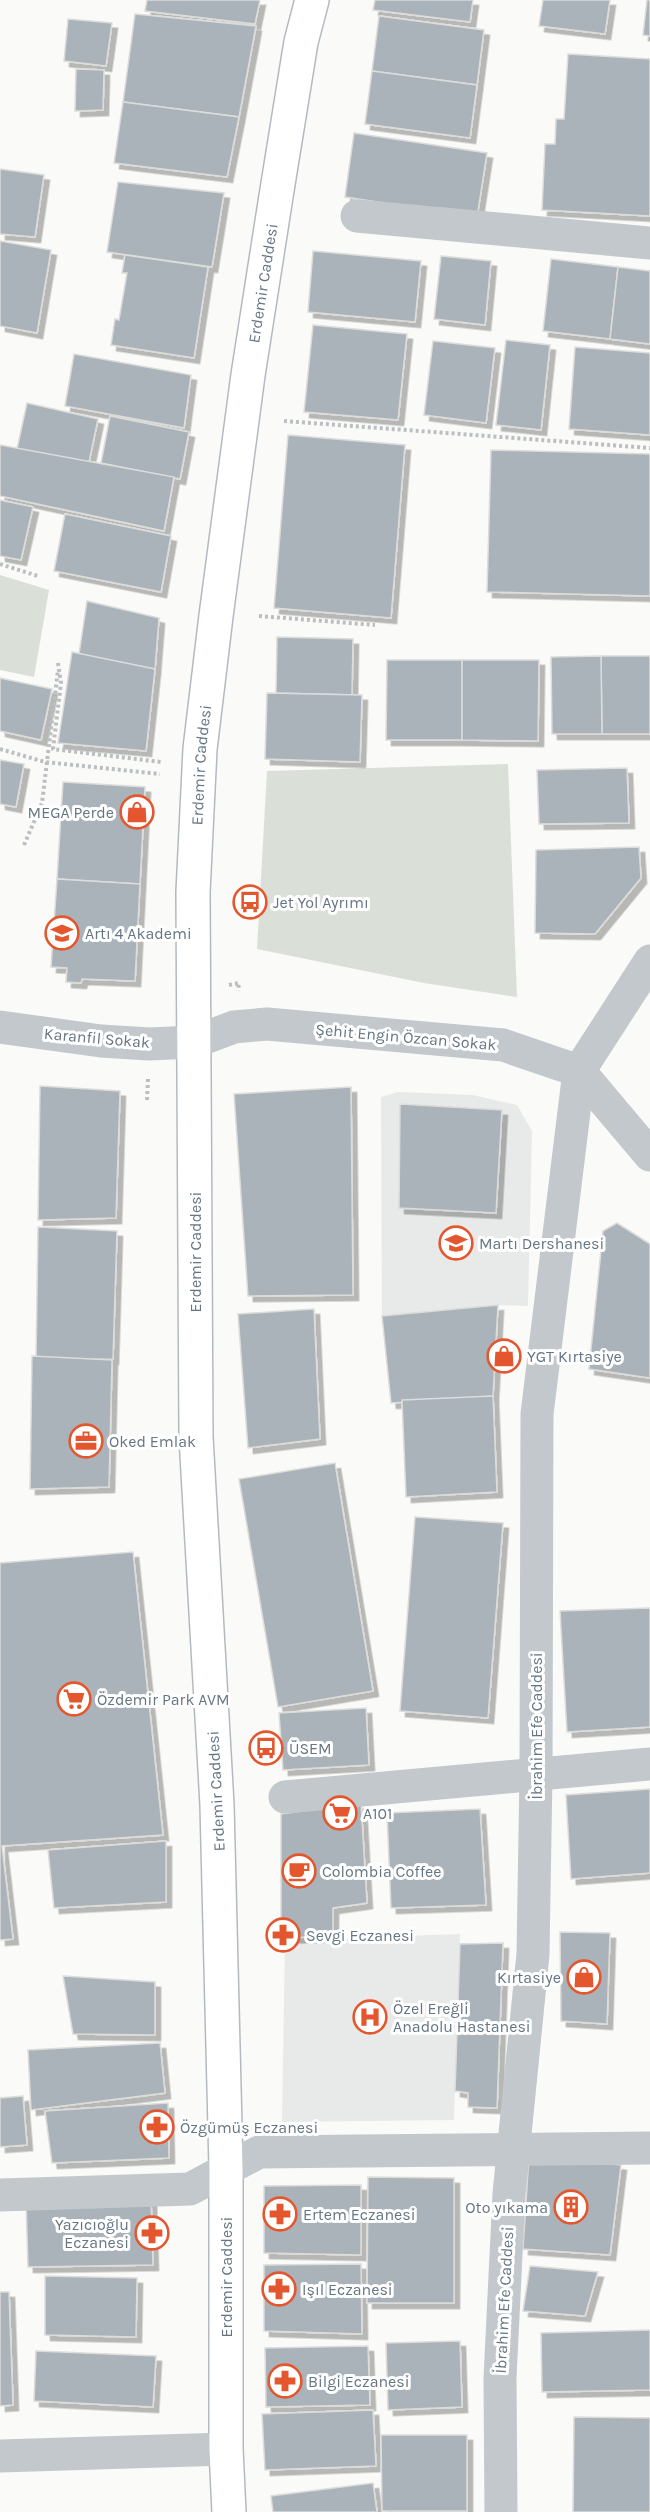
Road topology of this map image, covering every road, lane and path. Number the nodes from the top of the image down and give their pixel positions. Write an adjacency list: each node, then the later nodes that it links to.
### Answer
1 (312, 0): 17 (main road, Erdemir Caddesi)
2 (357, 216): 3 (street)
3 (650, 243)
4 (284, 422): 5 (path)
5 (650, 448)
6 (0, 564): 7 (path)
7 (38, 576)
8 (259, 616): 9 (path)
9 (375, 625)
10 (0, 749): 11 (path)
11 (45, 762): 12 (path); 13 (path); 14 (path)
12 (161, 762)
13 (160, 774)
14 (24, 845)
15 (650, 961): 18 (street, İbrahim Efe Caddesi)
16 (0, 1027): 17 (street, Karanfil Sokak)
17 (194, 1042): 18 (street, Şehit Engin Özcan Sokak); 25 (main road, Erdemir Caddesi)
18 (579, 1071): 19 (street); 21 (street, İbrahim Efe Caddesi)
19 (650, 1155)
20 (650, 1764): 21 (street)
21 (537, 1773): 22 (street); 23 (street, İbrahim Efe Caddesi)
22 (285, 1797)
23 (513, 2148): 24 (street); 25 (street); 30 (street, İbrahim Efe Caddesi)
24 (650, 2148)
25 (226, 2168): 26 (street); 27 (main road, Erdemir Caddesi)
26 (0, 2195)
27 (226, 2450): 28 (street); 29 (main road, Erdemir Caddesi)
28 (0, 2456)
29 (229, 2512)
30 (501, 2512)

